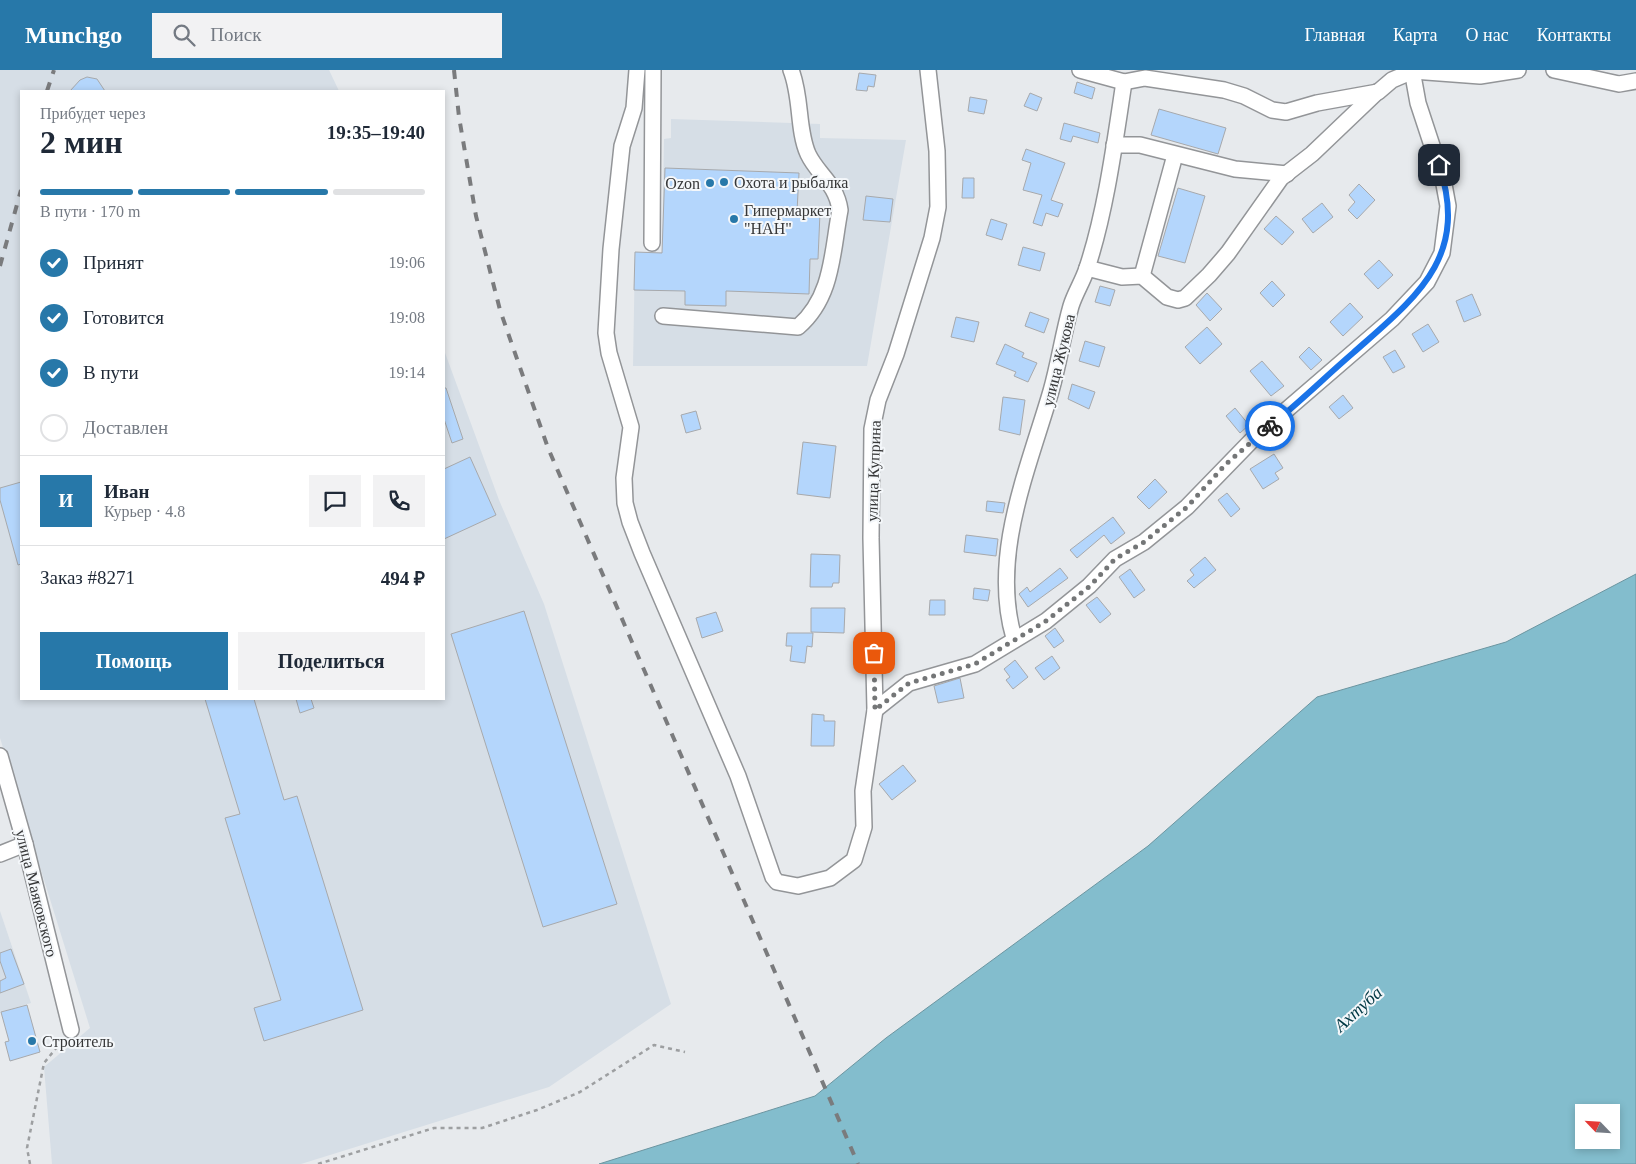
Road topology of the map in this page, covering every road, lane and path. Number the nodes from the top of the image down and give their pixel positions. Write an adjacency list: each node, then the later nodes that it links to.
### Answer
1 (637, 70): 20 (street, улица Куприна)
2 (653, 70): 15 (street)
3 (791, 70): 18 (street)
4 (928, 70): 20 (street, улица Куприна)
5 (1080, 70): 10 (street)
6 (1413, 70): 7 (street); 11 (street); 19 (street)
7 (1518, 70)
8 (1554, 70): 9 (street)
9 (1636, 81)
10 (1124, 82): 11 (street); 12 (street, улица Жукова)
11 (1378, 92): 14 (street)
12 (1114, 145): 13 (street); 16 (street, улица Жукова)
13 (1175, 155): 14 (street); 17 (street)
14 (1287, 174): 17 (street)
15 (652, 243)
16 (1087, 268): 17 (street); 19 (street, улица Жукова)
17 (1142, 276)
18 (663, 316)
19 (1014, 638): 20 (street)
20 (875, 710)
21 (0, 756): 22 (street, улица Маяковского)
22 (25, 844): 23 (street); 24 (street, улица Маяковского)
23 (0, 854)
24 (71, 1030): 26 (path)
25 (685, 1052): 27 (path)
26 (30, 1164)
27 (318, 1164)

